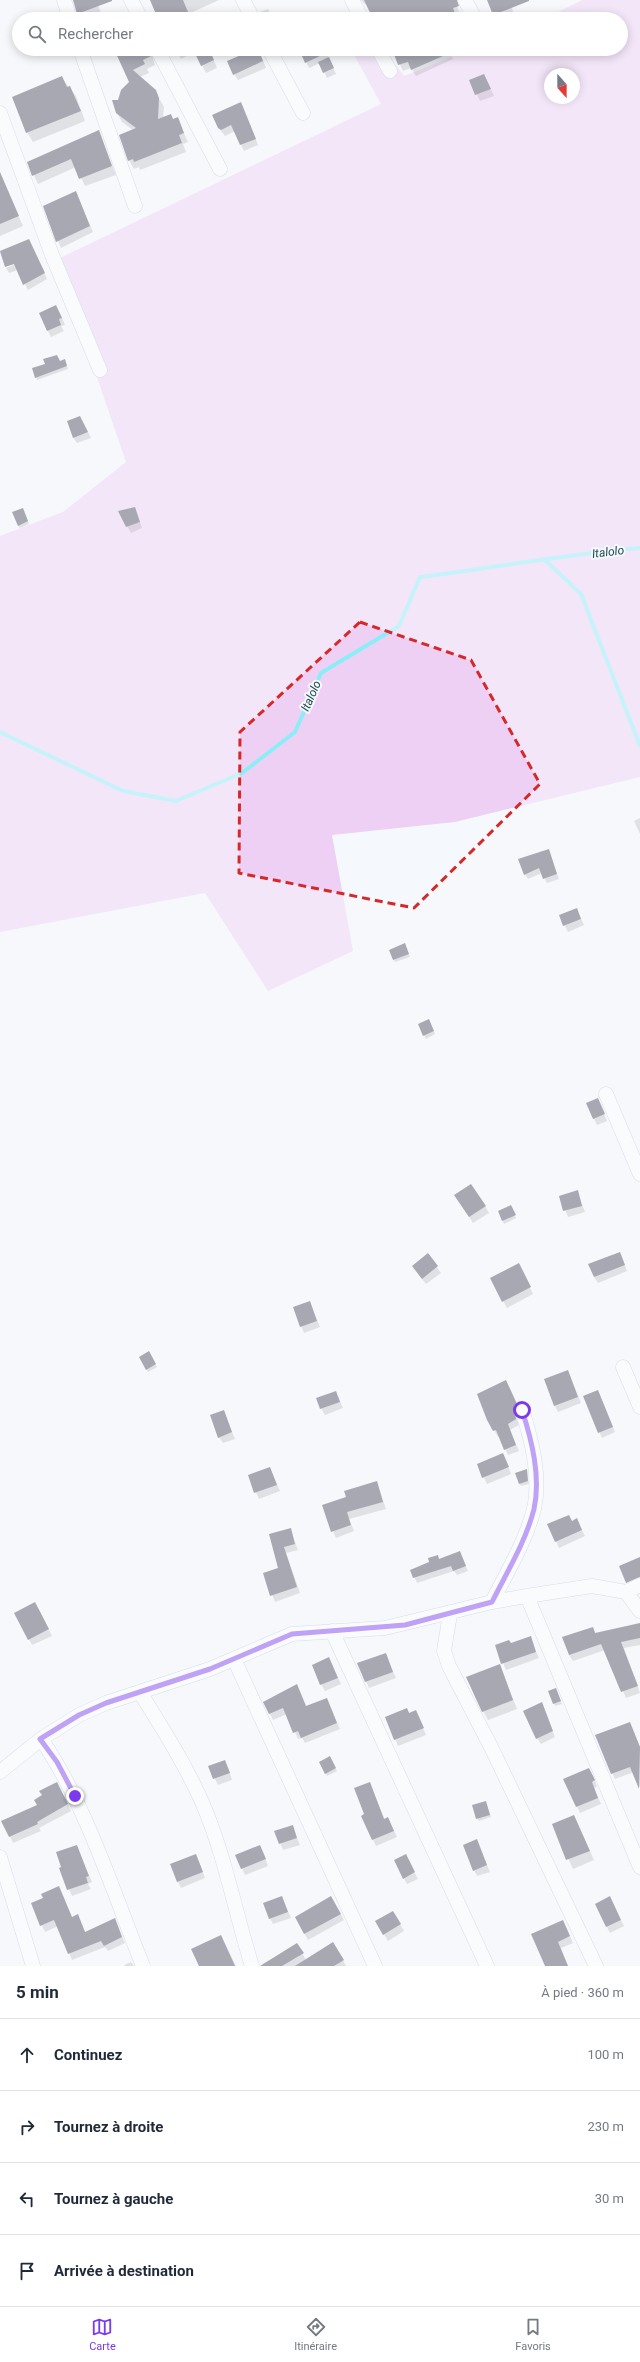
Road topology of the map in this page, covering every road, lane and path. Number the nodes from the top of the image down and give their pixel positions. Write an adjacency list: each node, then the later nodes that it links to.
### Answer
1 (64, 0): 6 (street)
2 (131, 0): 7 (street)
3 (243, 0): 8 (street)
4 (352, 0): 9 (street)
5 (465, 0): 10 (street)
6 (68, 12)
7 (137, 12)
8 (249, 12)
9 (358, 12)
10 (471, 12)
11 (82, 56): 19 (street)
12 (161, 56): 18 (street)
13 (273, 56): 17 (street)
14 (382, 56): 15 (street)
15 (390, 71)
16 (0, 113): 20 (street)
17 (303, 113)
18 (220, 169)
19 (135, 206)
20 (100, 370)
21 (606, 1094): 22 (street)
22 (640, 1174)
23 (623, 1367): 24 (street)
24 (640, 1407)
25 (522, 1410): 29 (street)
26 (640, 1585): 27 (street)
27 (626, 1592): 28 (street); 30 (street)
28 (527, 1596): 29 (street); 38 (street)
29 (492, 1602): 31 (street)
30 (640, 1612)
31 (450, 1614): 32 (street); 44 (street)
32 (332, 1631): 33 (street); 43 (street)
33 (234, 1659): 34 (street); 42 (street)
34 (141, 1694): 35 (street); 41 (street)
35 (40, 1739): 36 (street); 40 (street)
36 (0, 1772)
37 (0, 1857): 39 (street)
38 (640, 1867)
39 (33, 1966)
40 (143, 1966)
41 (252, 1966)
42 (375, 1966)
43 (487, 1966)
44 (596, 1966)

